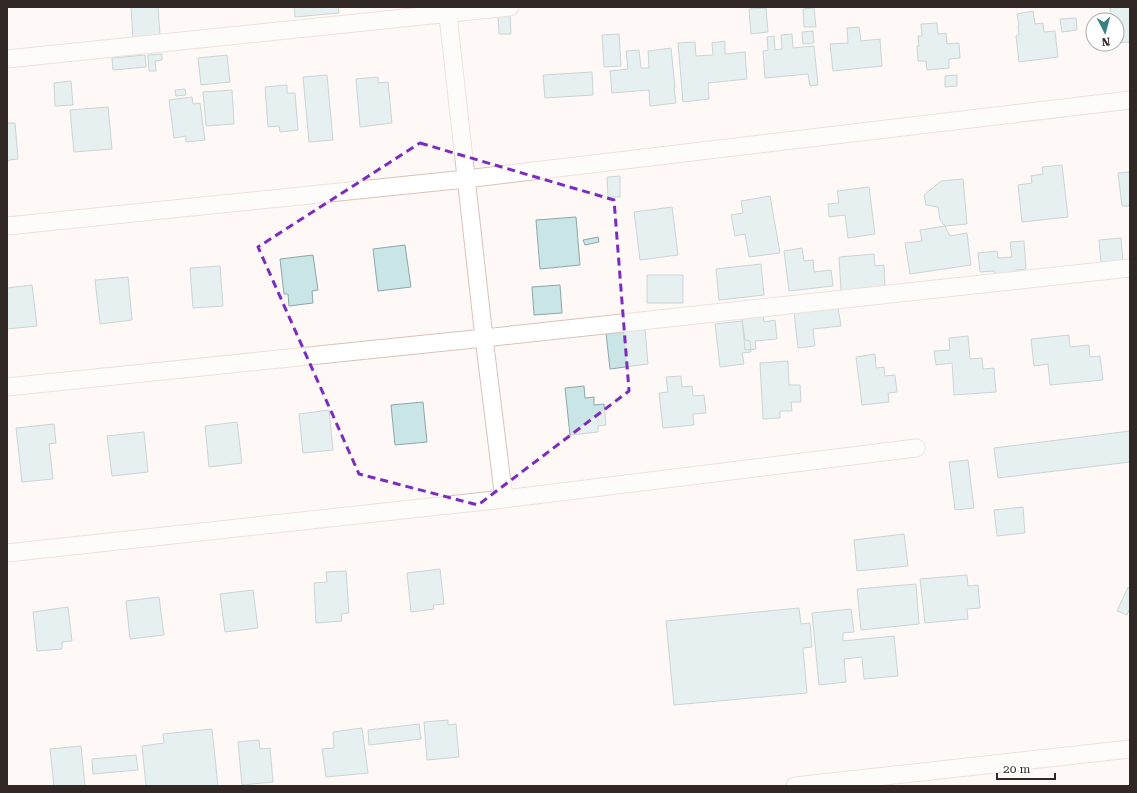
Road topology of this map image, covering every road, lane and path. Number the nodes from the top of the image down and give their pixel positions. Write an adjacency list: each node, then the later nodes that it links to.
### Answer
1 (510, 7): 2 (street)
2 (448, 10): 3 (street); 5 (street)
3 (7, 59)
4 (1130, 100): 5 (street)
5 (466, 179): 6 (street); 8 (street)
6 (7, 226)
7 (1130, 268): 8 (street)
8 (484, 338): 9 (street); 11 (street)
9 (7, 387)
10 (916, 448): 11 (street)
11 (504, 499): 12 (street)
12 (7, 553)
13 (1130, 749): 14 (street)
14 (795, 786)

